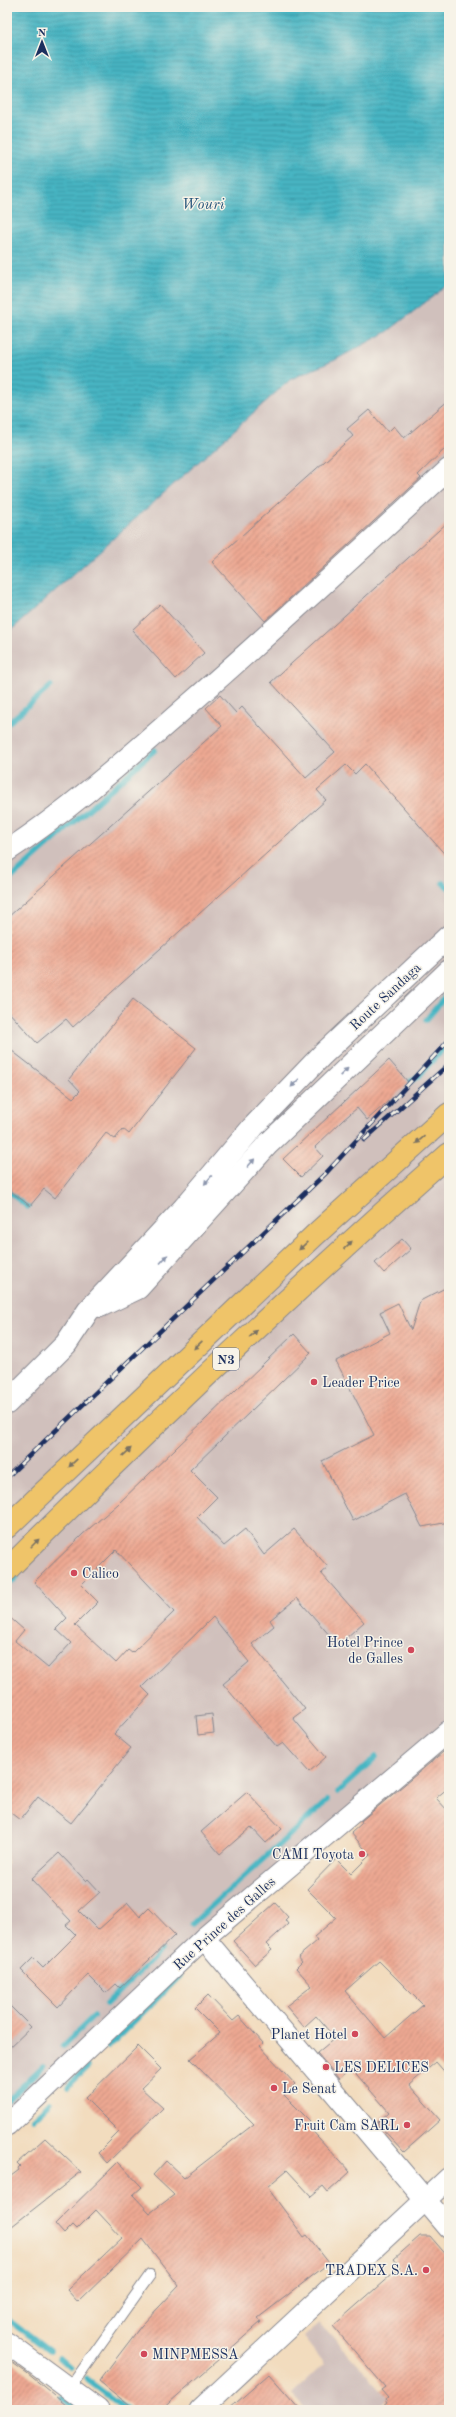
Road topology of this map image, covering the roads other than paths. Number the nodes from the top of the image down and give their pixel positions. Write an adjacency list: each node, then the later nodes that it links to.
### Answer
1 (449, 469): 2 (street)
2 (7, 851)
3 (449, 936): 7 (street, Route Sandaga, one-way to 7)
4 (449, 971): 7 (street, one-way to 4)
5 (449, 1114): 9 (highway, N3, one-way to 9)
6 (449, 1154): 10 (highway, N3, one-way to 6)
7 (191, 1215): 8 (street)
8 (7, 1403)
9 (7, 1527)
10 (7, 1570)
11 (449, 1731): 12 (street, Rue Prince des Galles)
12 (204, 1938): 13 (street, Rue Prince des Galles); 15 (street)
13 (7, 2125)
14 (449, 2178): 15 (street)
15 (424, 2200): 16 (street); 21 (street)
16 (449, 2228)
17 (150, 2275): 19 (lane)
18 (7, 2343): 19 (street)
19 (69, 2389): 20 (street)
20 (98, 2410)
21 (200, 2410)

